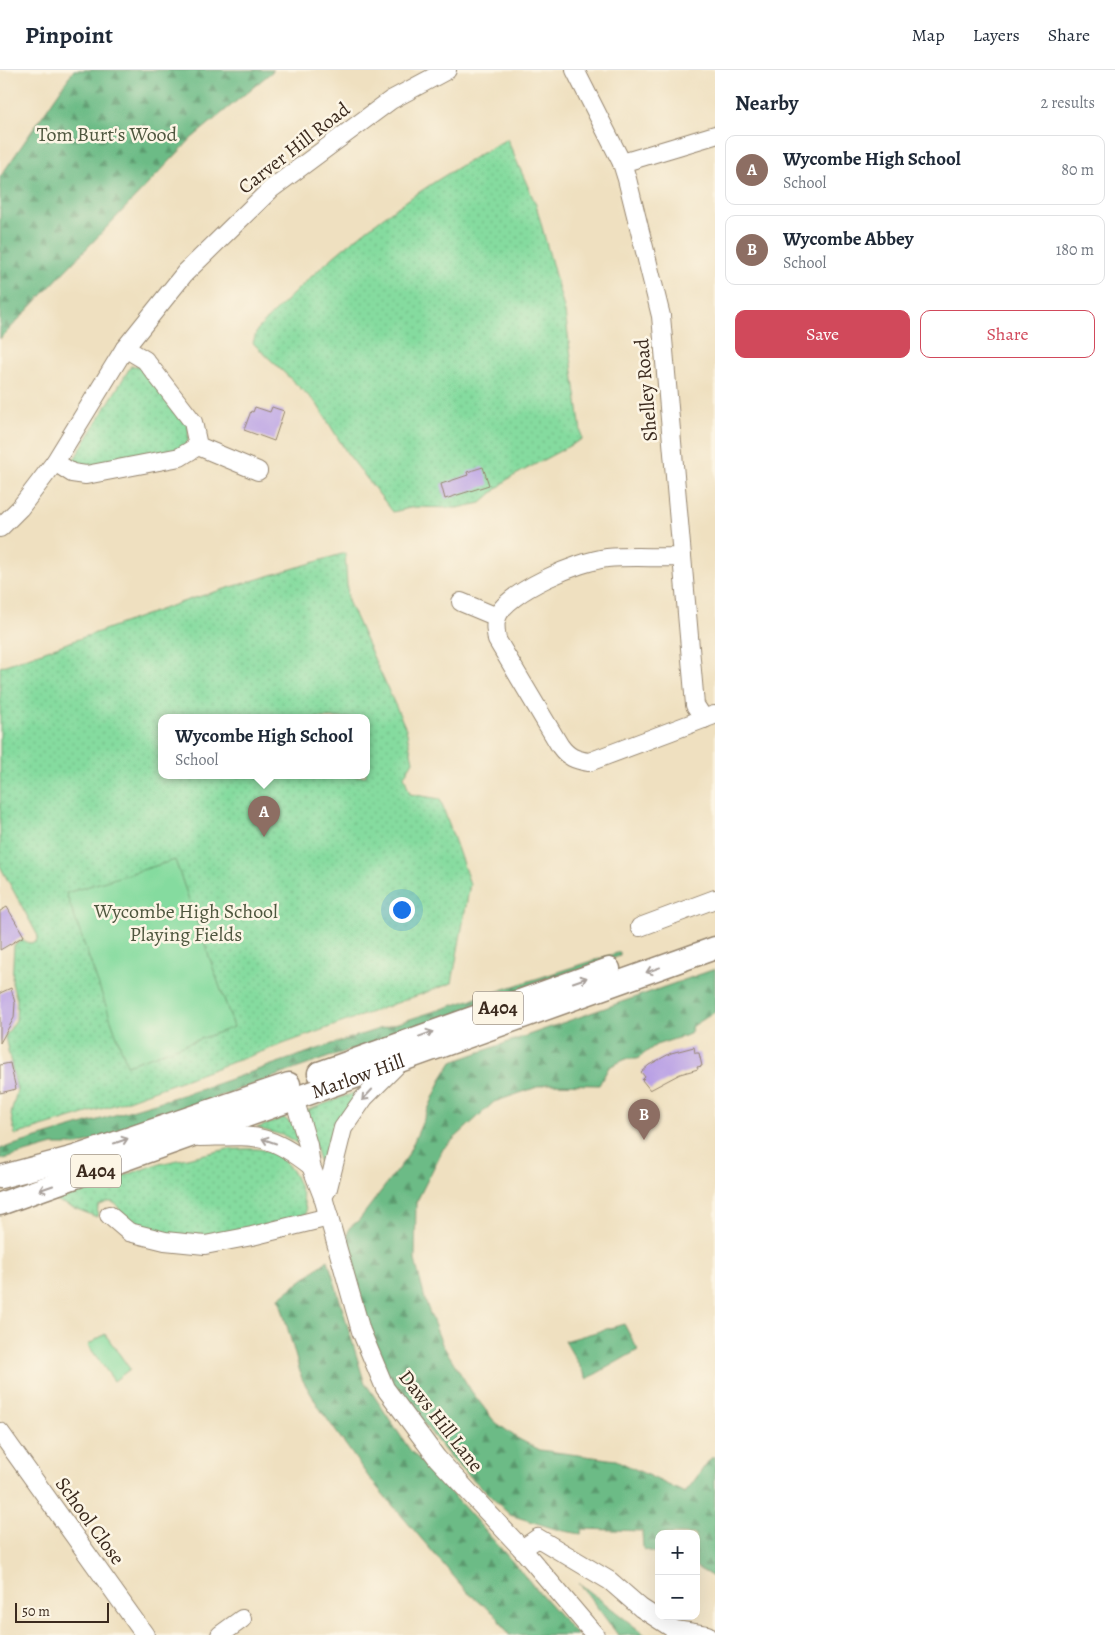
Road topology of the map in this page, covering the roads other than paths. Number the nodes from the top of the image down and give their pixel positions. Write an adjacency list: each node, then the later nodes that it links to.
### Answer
1 (447, 70): 5 (street, Carver Hill Road)
2 (575, 70): 4 (street, Shelley Road)
3 (715, 135): 4 (street)
4 (622, 163): 10 (street, Shelley Road)
5 (125, 348): 6 (street); 7 (street, Carver Hill Road)
6 (198, 446): 7 (street); 8 (street)
7 (55, 462): 9 (street, Carver Hill Road)
8 (258, 471)
9 (0, 528)
10 (681, 557): 12 (street); 13 (street, Shelley Road)
11 (461, 602): 12 (street)
12 (497, 617): 13 (street)
13 (709, 717)
14 (715, 899): 15 (street)
15 (640, 927)
16 (715, 932): 19 (main road, Marlow Hill / A404, one-way to 16)
17 (715, 948): 18 (main road, Marlow Hill / A404, one-way to 18)
18 (401, 1060): 19 (main road, Marlow Hill / A404); 23 (street, one-way to 23)
19 (288, 1092): 20 (main road, Marlow Hill / A404); 21 (street, Daws Hill Lane); 22 (main road, Marlow Hill / A404, one-way to 19)
20 (191, 1137): 21 (street, one-way to 20); 24 (main road, Marlow Hill / A404, one-way to 24)
21 (311, 1166): 23 (street, Daws Hill Lane)
22 (0, 1177)
23 (323, 1197): 26 (street, Daws Hill Lane)
24 (0, 1204)
25 (110, 1215): 26 (street)
26 (329, 1217): 28 (street, Daws Hill Lane)
27 (0, 1432): 30 (street, School Close)
28 (522, 1549): 32 (street, Daws Hill Lane); 33 (street)
29 (242, 1619): 31 (street)
30 (144, 1635)
31 (220, 1635)
32 (595, 1635)
33 (707, 1635)

